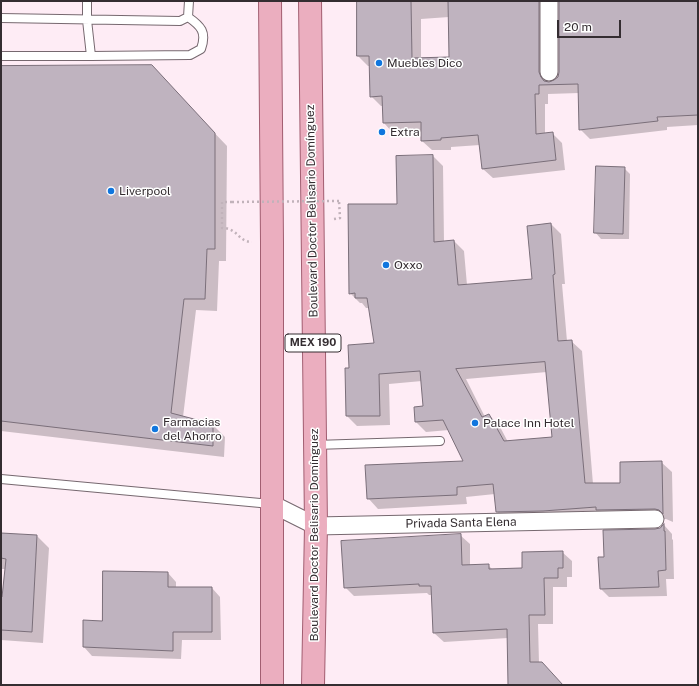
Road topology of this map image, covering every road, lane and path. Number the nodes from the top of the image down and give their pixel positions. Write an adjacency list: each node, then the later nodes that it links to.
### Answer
1 (87, 1): 8 (lane)
2 (189, 1): 6 (lane)
3 (270, 1): 13 (main road, MEX 190)
4 (310, 1): 15 (main road, Boulevard Doctor Belisario Domínguez / MEX 190)
5 (548, 1): 11 (street)
6 (188, 17): 8 (lane); 10 (lane)
7 (1, 18): 8 (lane)
8 (87, 20): 10 (lane)
9 (1, 56): 10 (lane)
10 (92, 56)
11 (549, 72)
12 (340, 218): 13 (path, bridge)
13 (272, 242): 17 (main road, MEX 190)
14 (440, 441): 15 (lane)
15 (314, 444): 19 (main road, Boulevard Doctor Belisario Domínguez / MEX 190)
16 (1, 479): 17 (lane)
17 (272, 504): 19 (street, Privada Santa Elena); 20 (main road, MEX 190)
18 (655, 519): 19 (street, Privada Santa Elena)
19 (316, 526): 21 (main road, Boulevard Doctor Belisario Domínguez / MEX 190)
20 (272, 685)
21 (313, 685)

